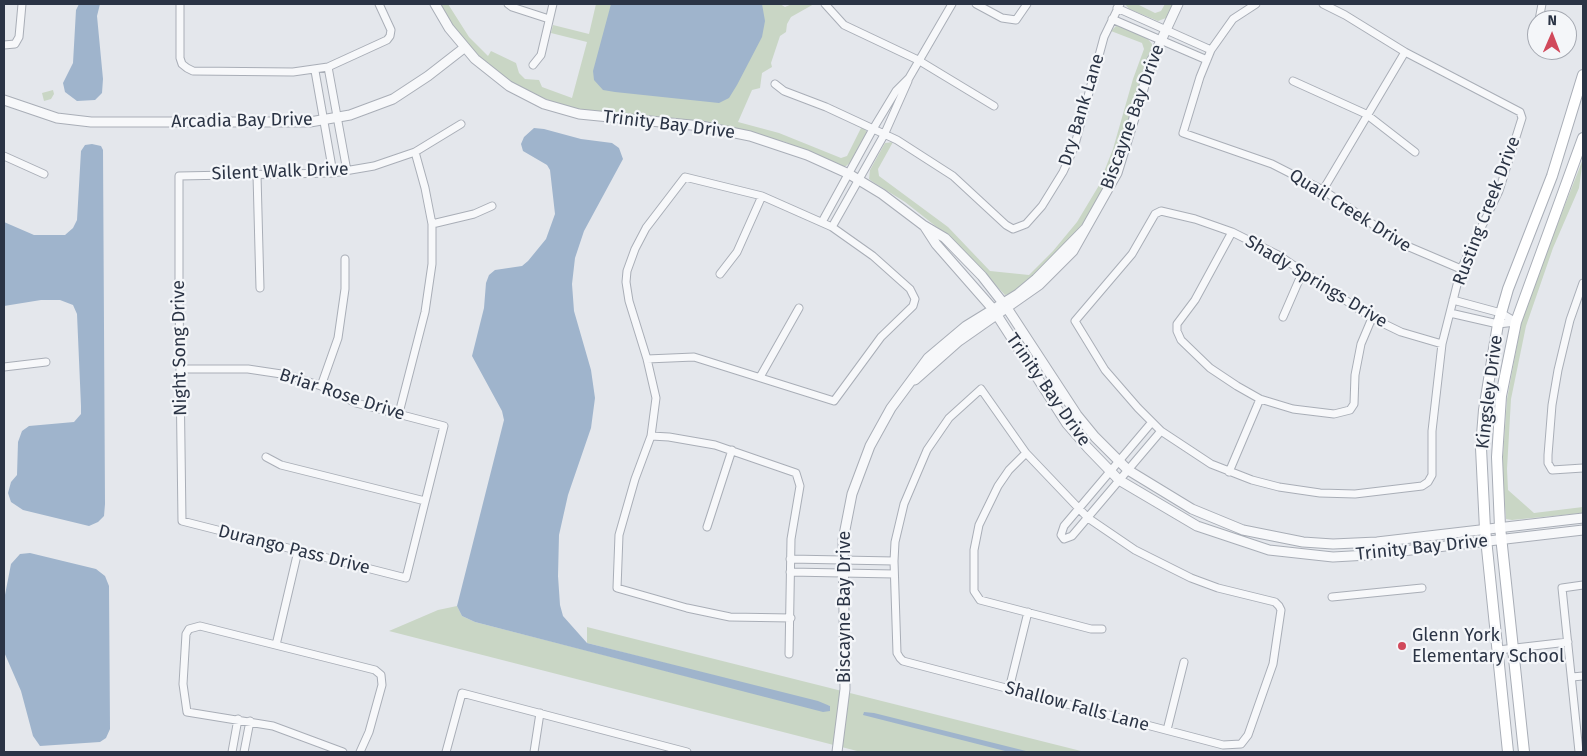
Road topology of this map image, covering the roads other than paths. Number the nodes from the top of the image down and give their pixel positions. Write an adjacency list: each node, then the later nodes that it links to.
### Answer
1 (22, 4): 19 (street)
2 (180, 4): 27 (street)
3 (379, 4): 26 (street)
4 (435, 4): 20 (street, Trinity Bay Drive)
5 (508, 4): 15 (street)
6 (553, 4): 15 (street)
7 (825, 4): 23 (street)
8 (952, 4): 23 (street)
9 (976, 4): 10 (street)
10 (1027, 4)
11 (1178, 4): 17 (street, Biscayne Bay Drive)
12 (1256, 4): 21 (street)
13 (1323, 4): 22 (street)
14 (1118, 6): 16 (street, Dry Bank Lane); 17 (street)
15 (549, 19): 25 (street)
16 (1112, 19): 18 (street); 40 (street, Dry Bank Lane)
17 (1165, 29): 18 (street, Biscayne Bay Drive); 21 (street)
18 (1160, 40): 24 (street); 67 (street, Biscayne Bay Drive)
19 (4, 45)
20 (464, 48): 36 (street, Arcadia Bay Drive); 48 (street, Trinity Bay Drive)
21 (1211, 50): 24 (street)
22 (1405, 52): 35 (street); 61 (street, Rusting Creek Drive)
23 (918, 60): 29 (street); 34 (street)
24 (1207, 60): 52 (street, Quail Creek Drive)
25 (533, 65)
26 (328, 67): 27 (street); 36 (street)
27 (315, 71): 37 (street)
28 (1583, 75): 32 (main road, Kingsley Drive)
29 (908, 78): 39 (street); 40 (street)
30 (1293, 81): 35 (street)
31 (775, 84): 39 (street)
32 (1581, 93): 71 (main road, Kingsley Drive)
33 (4, 100): 37 (street, Arcadia Bay Drive)
34 (994, 106)
35 (1366, 114): 43 (street); 52 (street)
36 (337, 117): 37 (street, Arcadia Bay Drive); 45 (street)
37 (324, 120): 46 (street)
38 (461, 124): 42 (street, Silent Walk Drive)
39 (873, 130): 40 (street); 48 (street)
40 (884, 135): 51 (street)
41 (1583, 138): 74 (main road, Kingsley Drive)
42 (415, 152): 45 (street, Silent Walk Drive); 56 (street)
43 (1415, 152)
44 (4, 156): 47 (street)
45 (347, 171): 46 (street, Silent Walk Drive)
46 (333, 173): 49 (street, Silent Walk Drive)
47 (44, 174)
48 (849, 174): 51 (street, Trinity Bay Drive); 55 (street)
49 (257, 175): 50 (street, Silent Walk Drive); 65 (street)
50 (179, 176): 80 (street, Night Song Drive)
51 (860, 180): 57 (street, Trinity Bay Drive); 58 (street)
52 (1323, 190): 61 (street, Quail Creek Drive)
53 (762, 196): 55 (street); 63 (street); 77 (street)
54 (492, 206): 56 (street)
55 (822, 222): 58 (street)
56 (432, 224): 84 (street)
57 (924, 225): 67 (street, Trinity Bay Drive); 69 (street, Trinity Bay Drive)
58 (832, 227): 81 (street)
59 (1232, 232): 62 (street, Shady Springs Drive); 83 (street); 85 (street, Shady Springs Drive)
60 (346, 259): 82 (street)
61 (1461, 269): 66 (street, Rusting Creek Drive)
62 (1303, 271): 72 (street); 73 (street, Shady Springs Drive)
63 (720, 274)
64 (1583, 283): 92 (street)
65 (260, 288)
66 (1453, 300): 70 (street, Rusting Creek Drive); 71 (street)
67 (1005, 306): 69 (street, Biscayne Bay Drive); 91 (street, Trinity Bay Drive)
68 (799, 308): 81 (street)
69 (995, 312): 94 (street, Trinity Bay Drive); 110 (street, Biscayne Bay Drive)
70 (1450, 313): 75 (street); 76 (street, Rusting Creek Drive)
71 (1502, 313): 74 (street); 75 (main road, Kingsley Drive)
72 (1283, 317)
73 (1372, 318): 76 (street, Shady Springs Drive); 83 (street)
74 (1516, 322): 75 (street); 103 (main road, Kingsley Drive)
75 (1498, 324): 104 (main road, Kingsley Drive)
76 (1442, 344): 95 (street, Rusting Creek Drive)
77 (647, 360): 81 (street); 87 (street)
78 (46, 362): 79 (street)
79 (4, 367)
80 (180, 369): 82 (street, Briar Rose Drive); 101 (street, Night Song Drive)
81 (760, 377)
82 (321, 386): 84 (street, Briar Rose Drive)
83 (1260, 399): 95 (street)
84 (400, 413): 97 (street, Briar Rose Drive)
85 (1152, 422): 86 (street); 91 (street)
86 (1161, 431): 93 (street); 95 (street)
87 (651, 436): 88 (street); 119 (street)
88 (732, 450): 102 (street); 109 (street)
89 (1026, 453): 98 (street); 111 (street); 118 (street)
90 (266, 457): 97 (street)
91 (1120, 461): 93 (street, Trinity Bay Drive); 94 (street)
92 (1583, 468)
93 (1128, 470): 96 (street); 104 (street, Trinity Bay Drive)
94 (1111, 472): 96 (street, Trinity Bay Drive); 98 (street)
95 (1229, 472)
96 (1119, 480): 99 (street); 107 (street, Trinity Bay Drive)
97 (425, 501): 108 (street, Durango Pass Drive)
98 (1079, 509): 99 (street); 99 (street)
99 (1088, 518): 133 (street, Shallow Falls Lane)
100 (1583, 518): 103 (street, Trinity Bay Drive)
101 (182, 521): 108 (street, Durango Pass Drive)
102 (707, 527)
103 (1500, 527): 104 (street, Trinity Bay Drive); 106 (main road, Kingsley Drive)
104 (1485, 529): 107 (main road, Kingsley Drive)
105 (1583, 530): 106 (street, Trinity Bay Drive)
106 (1501, 540): 107 (street, Trinity Bay Drive); 123 (main road, Kingsley Drive)
107 (1486, 541): 124 (main road, Kingsley Drive)
108 (298, 551): 122 (street)
109 (790, 559): 110 (street); 112 (street)
110 (842, 560): 111 (street); 113 (street, Biscayne Bay Drive)
111 (894, 561): 114 (street)
112 (790, 572): 113 (street); 119 (street)
113 (842, 573): 114 (street); 142 (street, Biscayne Bay Drive)
114 (894, 574): 129 (street, Shallow Falls Lane)
115 (1583, 585): 121 (street)
116 (1422, 588): 117 (street)
117 (1332, 597)
118 (1028, 612): 120 (street); 129 (street)
119 (791, 618): 125 (street)
120 (1102, 629)
121 (1568, 642): 123 (street); 128 (street)
122 (276, 645): 131 (street); 138 (street)
123 (1513, 648): 124 (street); 134 (main road, Kingsley Drive)
124 (1498, 650): 143 (main road, Kingsley Drive)
125 (789, 654)
126 (1184, 662): 133 (street)
127 (1583, 676): 128 (street)
128 (1572, 677): 144 (street)
129 (1009, 689): 133 (street, Shallow Falls Lane)
130 (540, 713): 139 (street); 140 (street); 141 (street)
131 (238, 719): 132 (street); 135 (street)
132 (250, 721): 136 (street); 137 (street)
133 (1167, 730)
134 (1524, 751): 143 (main road)
135 (232, 752)
136 (244, 752)
137 (343, 752)
138 (360, 752)
139 (446, 752)
140 (534, 752)
141 (688, 752)
142 (837, 752)
143 (1508, 752)
144 (1579, 752)

